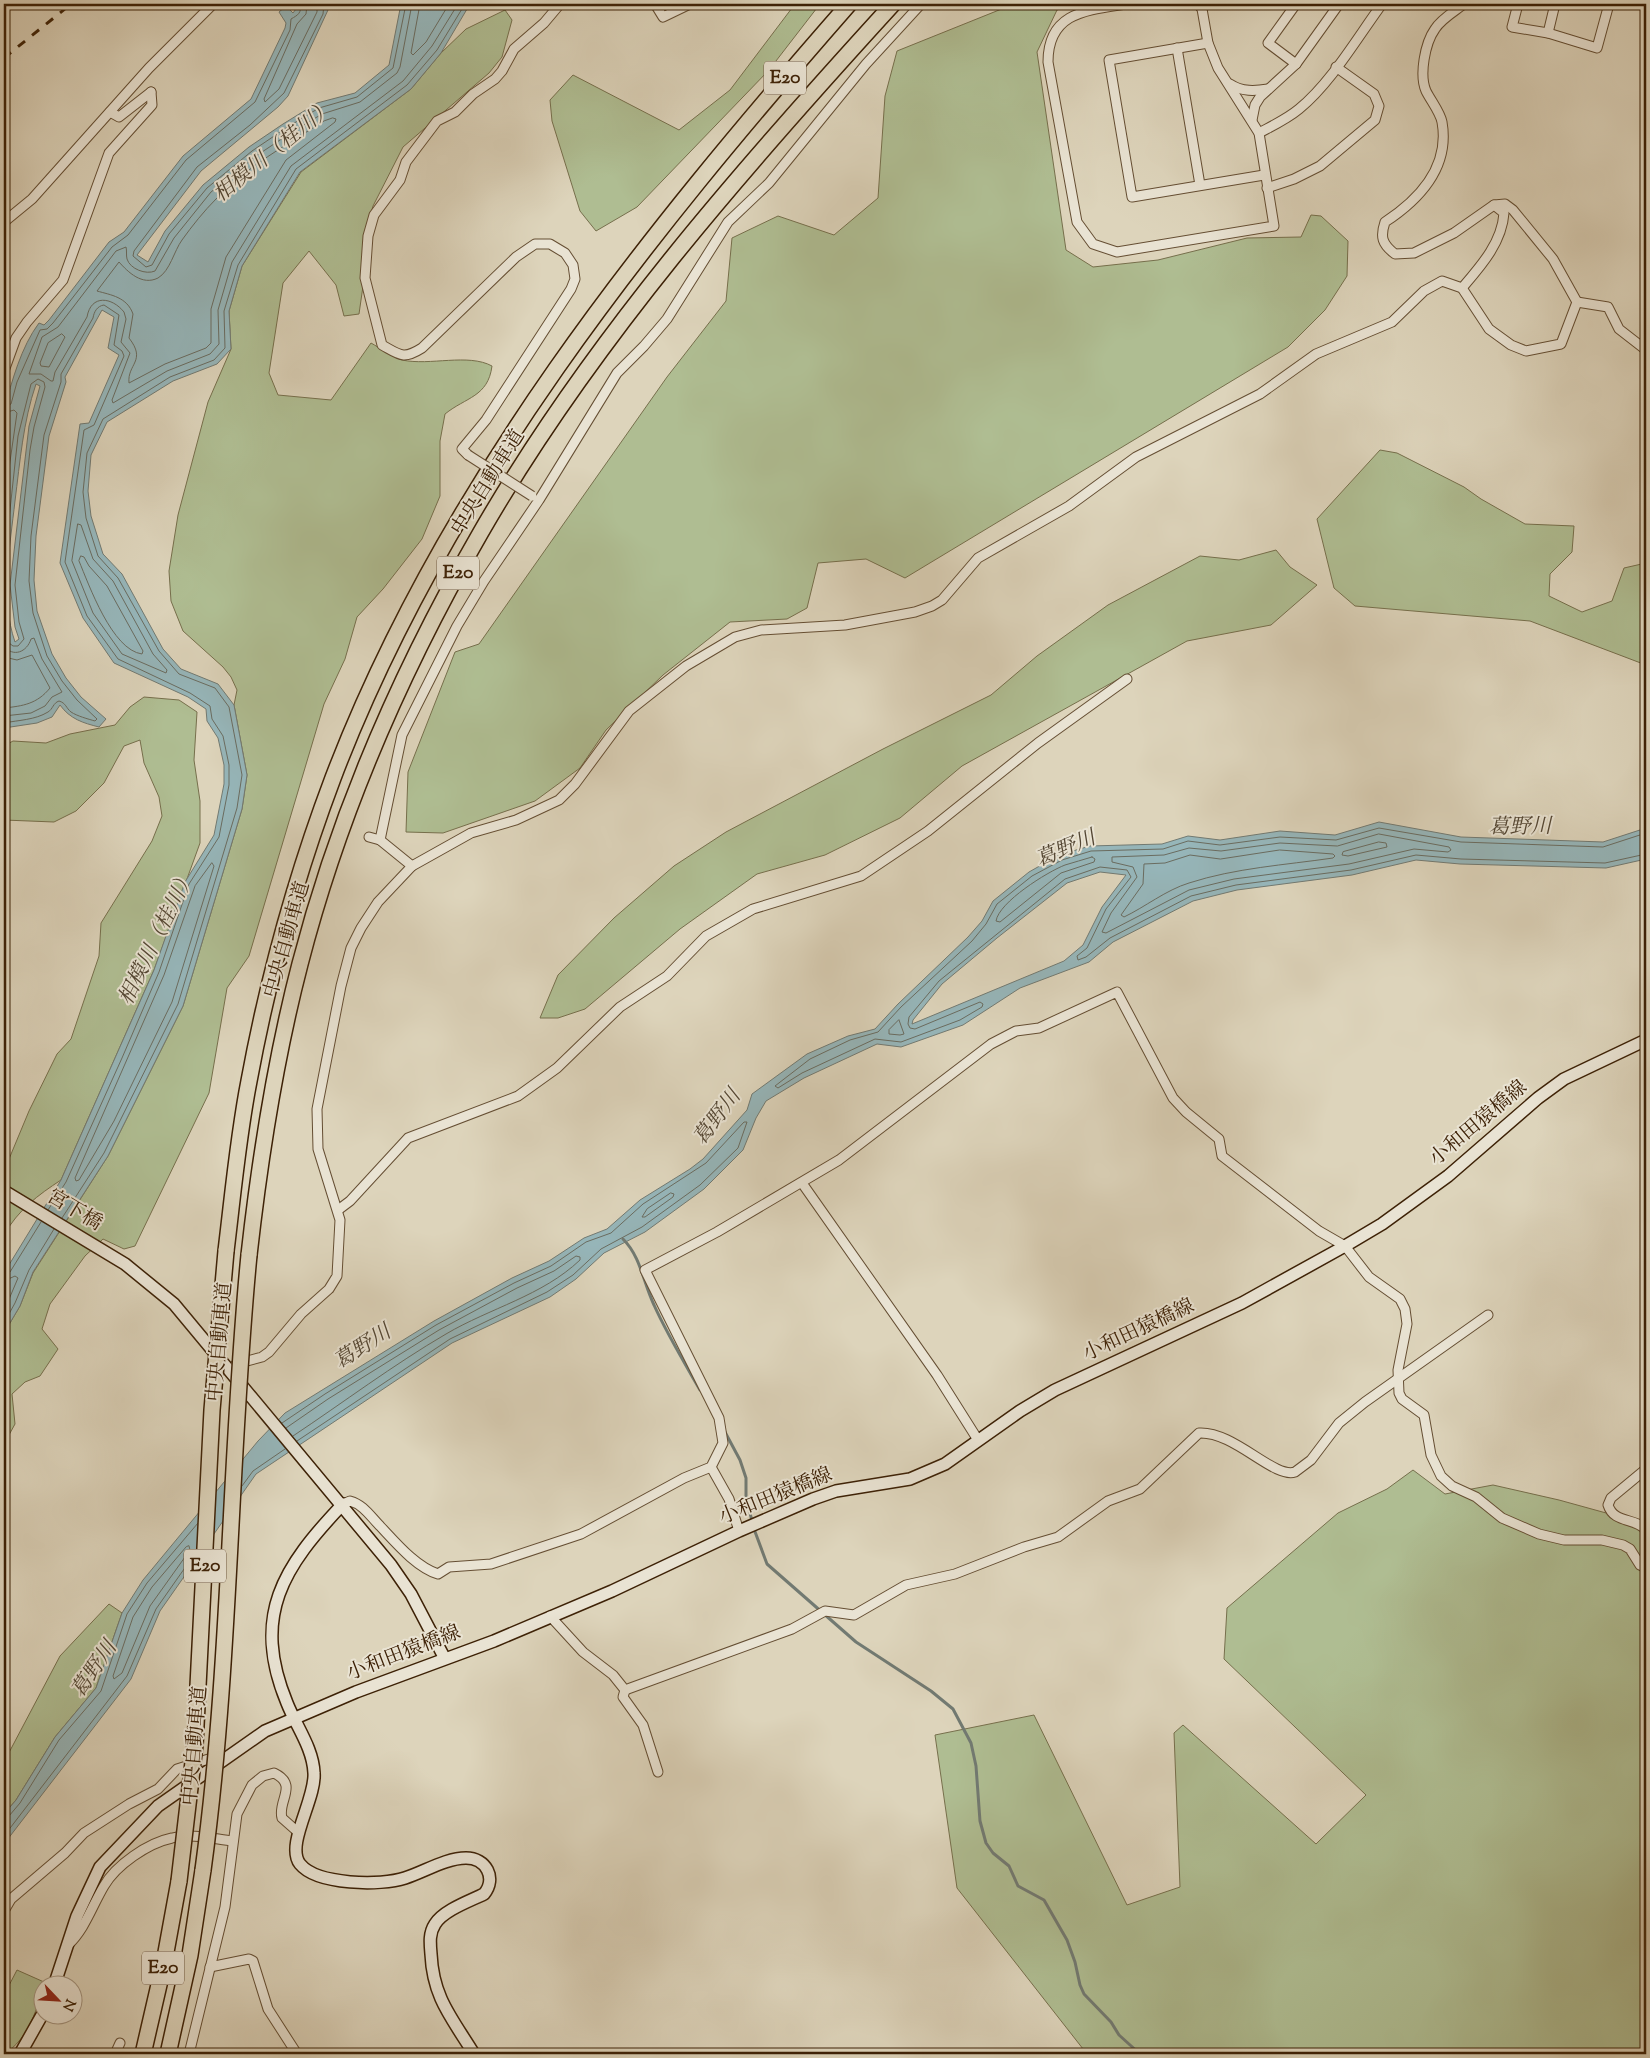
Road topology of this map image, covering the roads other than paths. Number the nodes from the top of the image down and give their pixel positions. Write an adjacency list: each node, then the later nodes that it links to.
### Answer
1 (214, 4): 29 (street)
2 (560, 4): 42 (street, bridge)
3 (655, 4): 4 (street)
4 (690, 4)
5 (842, 4): 32 (highway)
6 (849, 4): 32 (highway, 中央自動車道 / E20)
7 (893, 4): 79 (highway, 中央自動車道 / E20, bridge)
8 (921, 4): 42 (street)
9 (1126, 4): 35 (street)
10 (1198, 4): 19 (street)
11 (1296, 4): 21 (street)
12 (1339, 4): 21 (street)
13 (1382, 4): 22 (street)
14 (1464, 4): 36 (street)
15 (1518, 4): 18 (street)
16 (1555, 4): 18 (street)
17 (1609, 4): 18 (street)
18 (1548, 33)
19 (1208, 43): 20 (street); 23 (street)
20 (1177, 48): 34 (street); 34 (street)
21 (1296, 64): 24 (street)
22 (1336, 67): 31 (street); 35 (street)
23 (1228, 82): 25 (street); 26 (street)
24 (1268, 89): 25 (street); 27 (street)
25 (1244, 90): 26 (street); 27 (street)
26 (1237, 98): 28 (street)
27 (1255, 105): 28 (street); 30 (street)
28 (1244, 109): 30 (street)
29 (110, 112): 37 (street); 41 (street)
30 (1252, 120): 31 (street)
31 (1259, 133): 33 (street)
32 (722, 152): 78 (highway, 中央自動車道 / E20, bridge)
33 (1264, 175): 34 (street); 35 (street)
34 (1200, 185)
35 (1267, 188)
36 (1494, 205): 38 (street); 39 (street)
37 (4, 222)
38 (1462, 288): 39 (street); 46 (street)
39 (1577, 302): 40 (street)
40 (1646, 350)
41 (4, 371)
42 (536, 498): 45 (street)
43 (1127, 679): 50 (street)
44 (369, 838): 45 (street)
45 (380, 840): 46 (street)
46 (412, 866): 50 (street)
47 (1646, 1040): 51 (main road, 小和田猿橋線)
48 (802, 1183): 51 (street); 55 (street); 56 (street)
49 (4, 1191): 53 (main road, 宮下橋)
50 (338, 1210): 53 (street)
51 (1345, 1246): 54 (street); 55 (main road, 小和田猿橋線)
52 (1488, 1315): 54 (street)
53 (228, 1366): 58 (main road, 宮下橋)
54 (1398, 1379): 61 (street); 64 (street)
55 (978, 1440): 60 (main road, 小和田猿橋線)
56 (711, 1467): 58 (street); 60 (street)
57 (1646, 1469): 59 (street)
58 (343, 1504): 63 (main road, 宮下橋); 65 (main road)
59 (1646, 1530)
60 (738, 1531): 62 (main road, 小和田猿橋線)
61 (1646, 1568)
62 (550, 1616): 63 (main road, 小和田猿橋線); 64 (street)
63 (444, 1657): 65 (main road, 小和田猿橋線)
64 (625, 1690): 67 (street)
65 (292, 1717): 66 (main road, 小和田猿橋線); 68 (main road)
66 (234, 1751): 70 (street); 71 (main road, 小和田猿橋線)
67 (658, 1772)
68 (299, 1833): 69 (street); 82 (main road)
69 (234, 1841): 71 (street); 72 (street)
70 (4, 1911)
71 (66, 1948): 73 (main road, 小和田猿橋線)
72 (210, 1966): 80 (street); 81 (street)
73 (57, 1976)
74 (36, 2026): 76 (main road)
75 (120, 2043): 77 (street)
76 (20, 2054)
77 (115, 2054)
78 (143, 2054)
79 (168, 2054)
80 (189, 2054)
81 (297, 2054)
82 (474, 2054)

